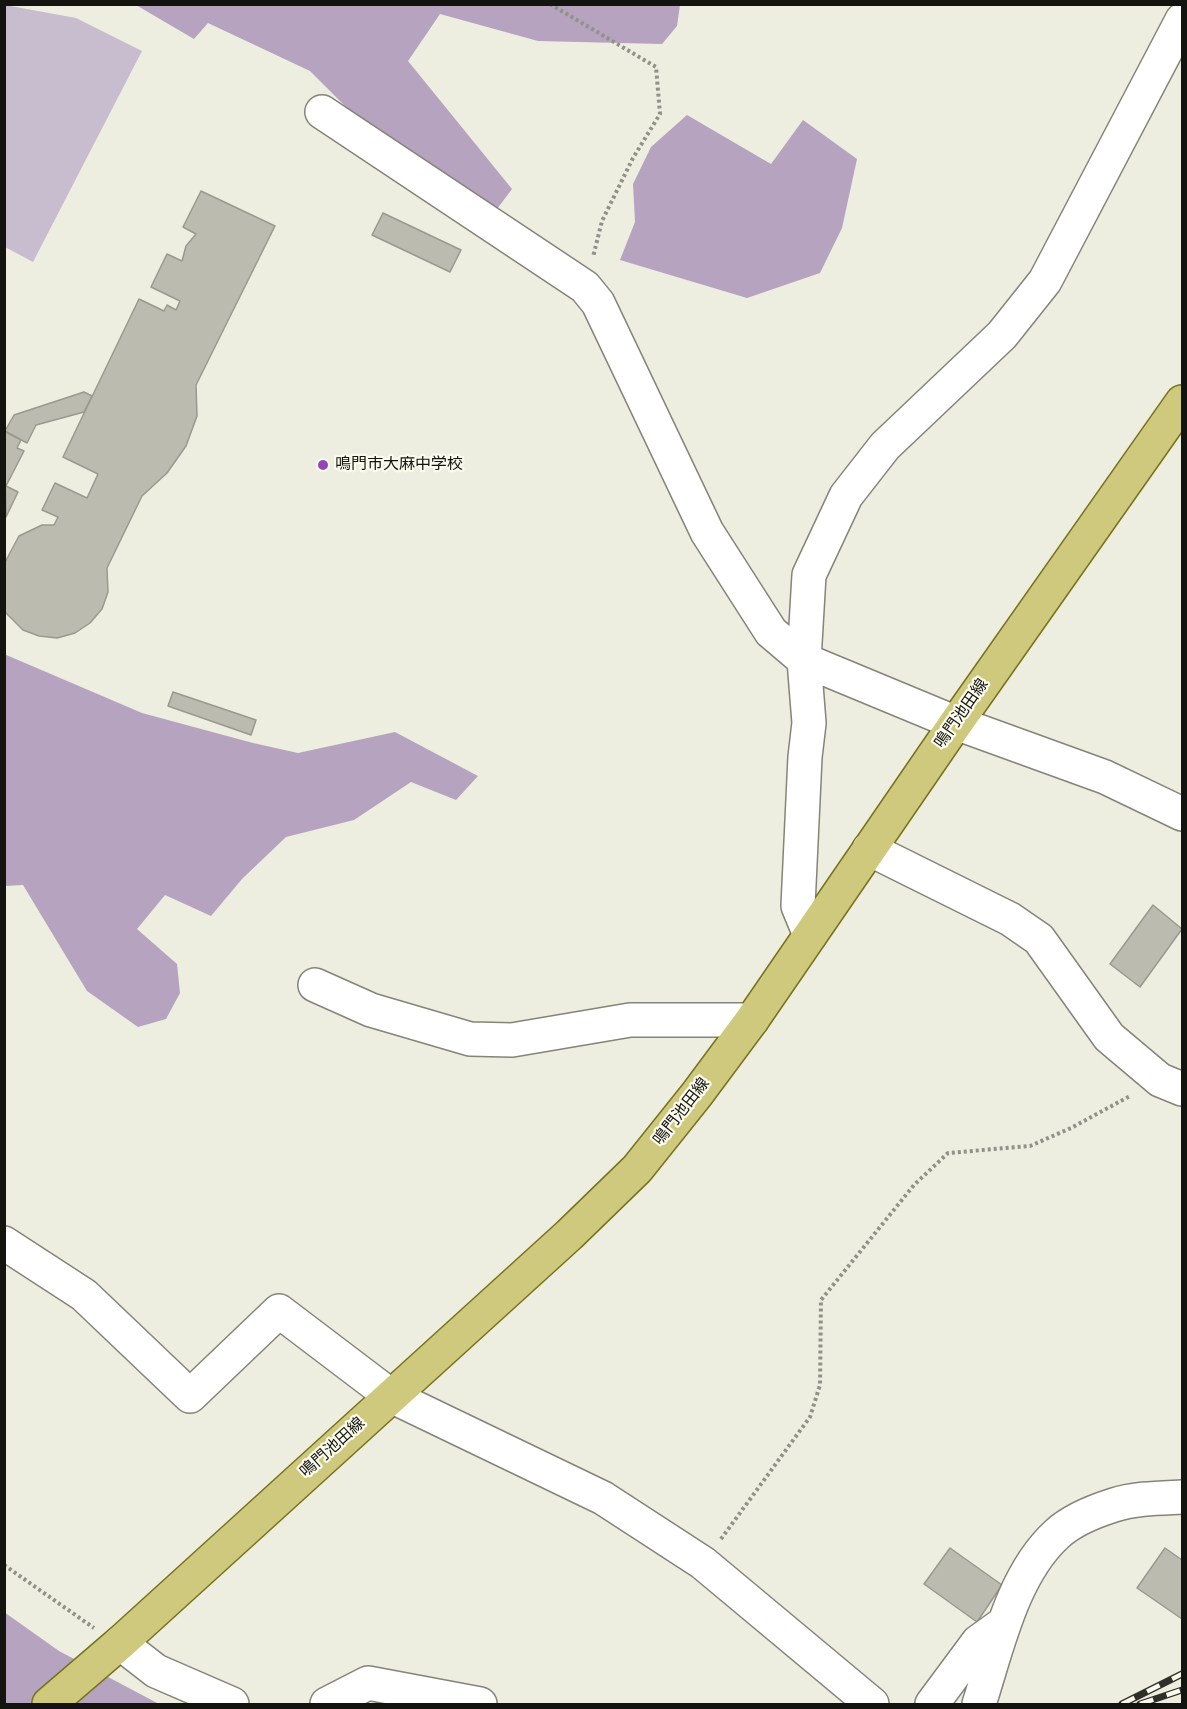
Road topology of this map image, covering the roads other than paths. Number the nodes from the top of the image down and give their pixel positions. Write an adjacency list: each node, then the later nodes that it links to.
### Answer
1 (1182, 20): 4 (street)
2 (322, 112): 4 (street)
3 (1182, 402): 5 (main road, 鳴門池田線)
4 (804, 660): 5 (street); 8 (street)
5 (956, 723): 6 (street); 7 (main road, 鳴門池田線)
6 (1182, 814)
7 (869, 849): 8 (main road, 鳴門池田線); 11 (street)
8 (810, 935): 10 (main road, 鳴門池田線)
9 (315, 985): 10 (street)
10 (752, 1020): 13 (main road, 鳴門池田線)
11 (1171, 1084)
12 (4, 1243): 13 (street)
13 (391, 1396): 16 (main road, 鳴門池田線); 21 (street)
14 (1182, 1497): 15 (street)
15 (1004, 1624): 22 (street); 23 (street)
16 (120, 1643): 17 (main road, 鳴門池田線); 18 (street)
17 (49, 1704)
18 (232, 1704)
19 (327, 1704): 20 (street)
20 (480, 1704)
21 (872, 1704)
22 (932, 1704)
23 (979, 1704)

